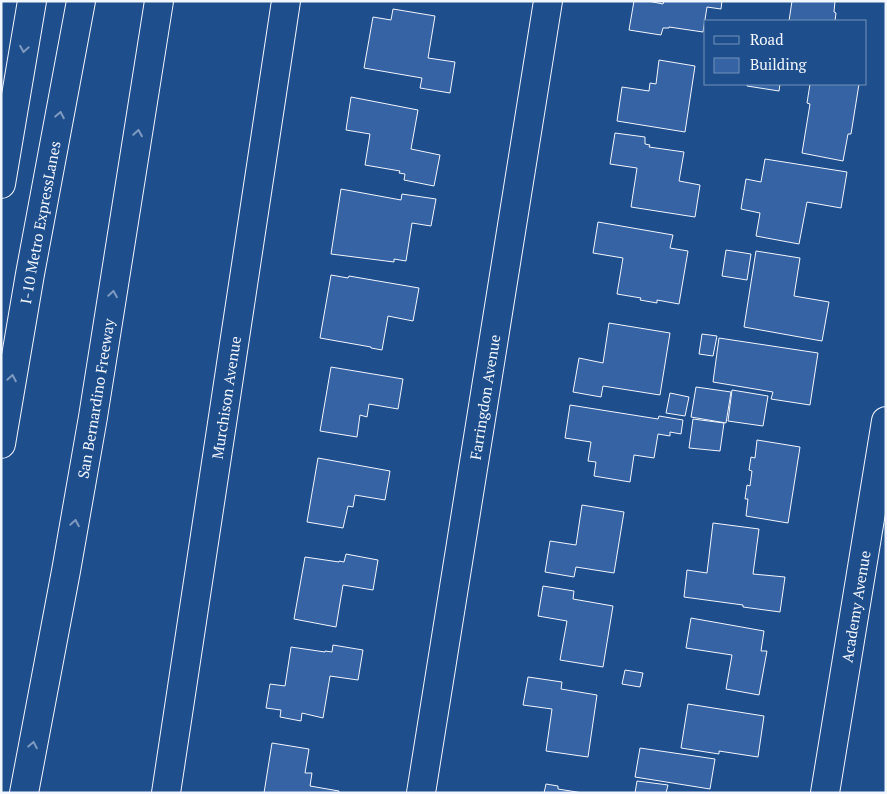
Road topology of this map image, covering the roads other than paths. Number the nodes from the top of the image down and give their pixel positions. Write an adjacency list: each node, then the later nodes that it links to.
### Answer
1 (32, 1): 6 (main road, one-way to 6)
2 (81, 1): 8 (main road, I-10 Metro ExpressLanes, one-way to 2)
3 (159, 1): 9 (main road, San Bernardino Freeway, one-way to 3)
4 (286, 1): 10 (main road, Murchison Avenue)
5 (548, 1): 11 (main road, Farringdon Avenue)
6 (1, 184)
7 (886, 421): 12 (main road, Academy Avenue)
8 (1, 444)
9 (24, 793)
10 (166, 793)
11 (421, 793)
12 (825, 793)

